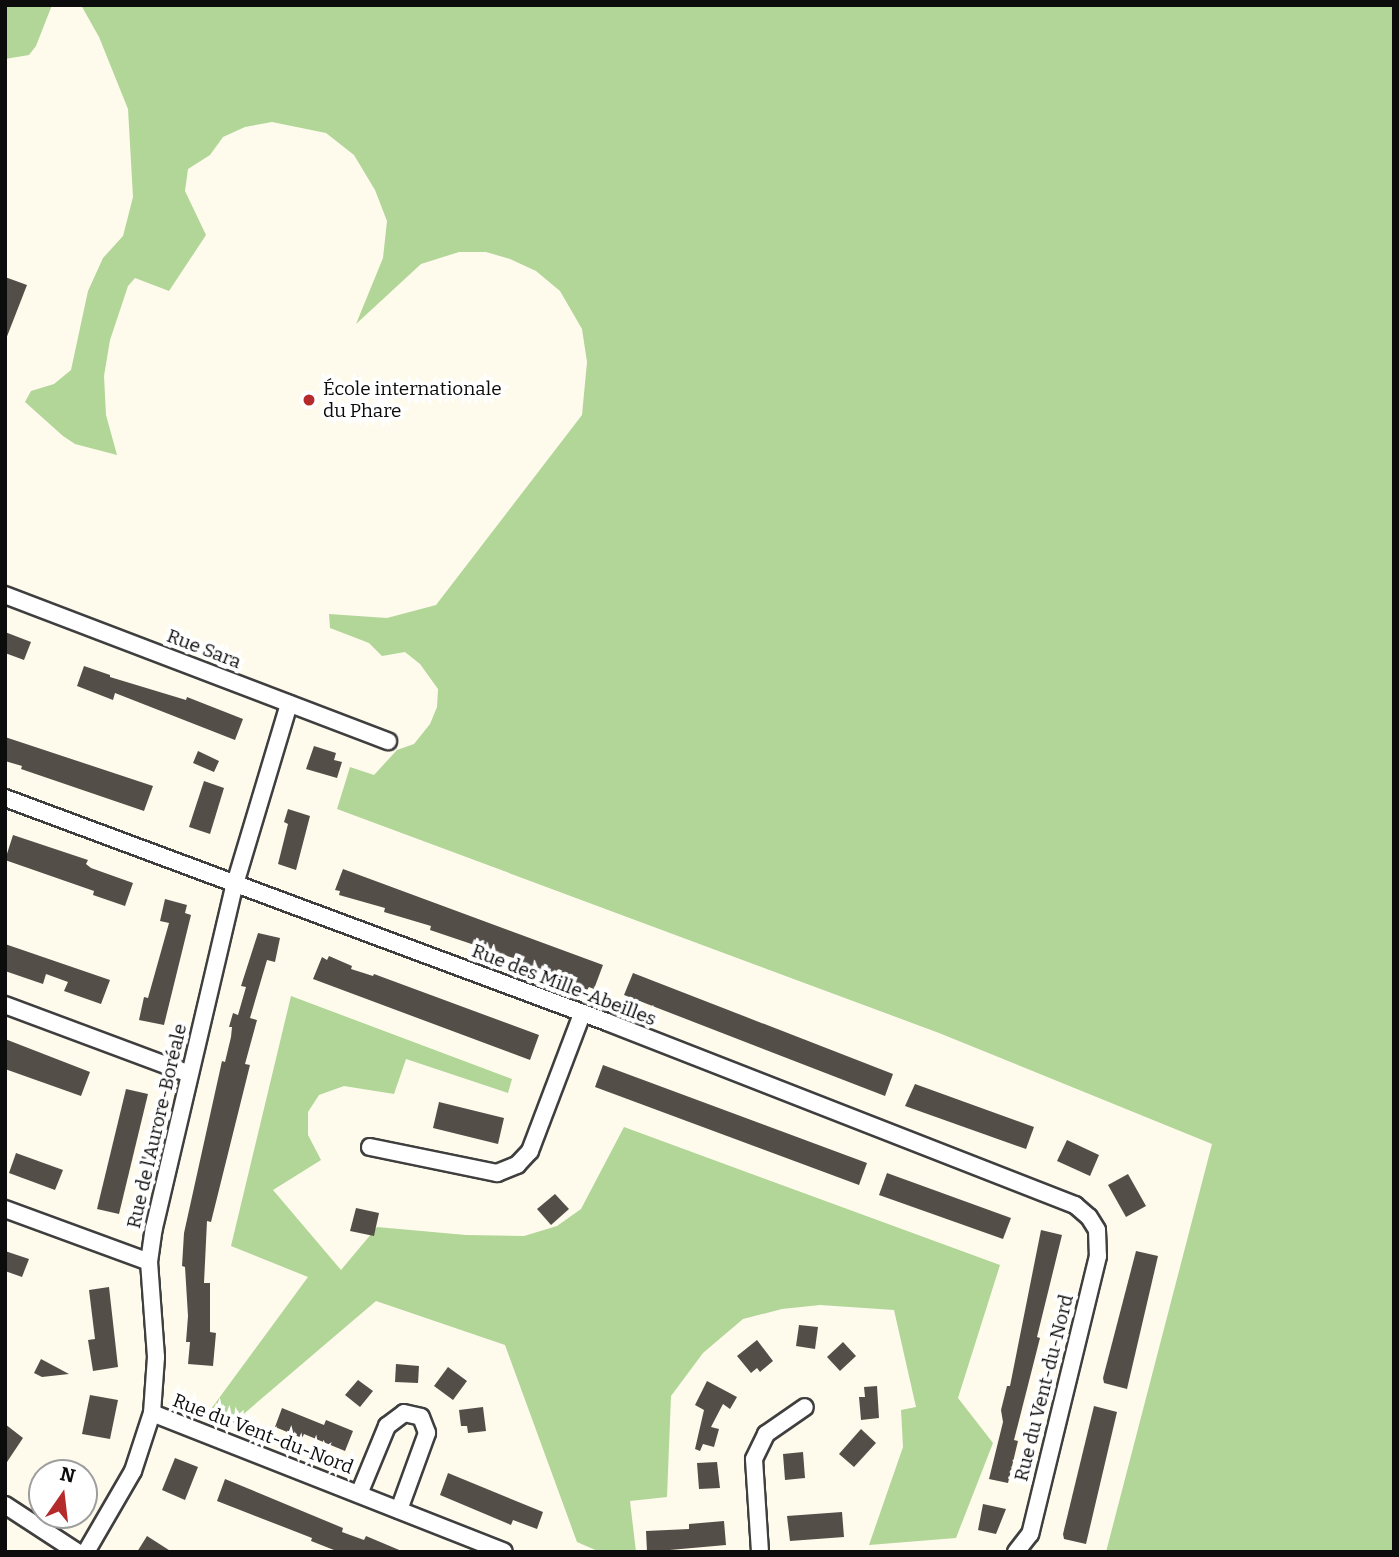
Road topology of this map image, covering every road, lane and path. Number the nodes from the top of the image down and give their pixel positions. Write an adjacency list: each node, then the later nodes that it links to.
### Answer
1 (5, 595): 2 (street, Rue Sara)
2 (289, 704): 3 (street, Rue Sara); 5 (street, Rue de l'Aurore-Boréale)
3 (388, 741)
4 (5, 797): 5 (street, Rue des Mille-Abeilles)
5 (235, 884): 7 (street, Rue des Mille-Abeilles); 8 (street, Rue de l'Aurore-Boréale)
6 (5, 1005): 8 (street)
7 (582, 1014): 9 (street); 11 (street, Rue des Mille-Abeilles)
8 (190, 1074): 12 (street, Rue de l'Aurore-Boréale)
9 (370, 1147)
10 (5, 1209): 12 (street)
11 (1097, 1230): 22 (street, Rue du Vent-du-Nord)
12 (149, 1262): 14 (street, Rue de l'Aurore-Boréale)
13 (805, 1407): 21 (street)
14 (152, 1413): 15 (street, Rue du Vent-du-Nord); 19 (street, Rue de l'Aurore-Boréale)
15 (359, 1494): 17 (street, Rue du Vent-du-Nord); 17 (street, Rue du Vent-du-Nord)
16 (5, 1505): 18 (street)
17 (400, 1510): 20 (street, Rue du Vent-du-Nord)
18 (77, 1552)
19 (86, 1552)
20 (504, 1552)
21 (760, 1552)
22 (1016, 1552)

